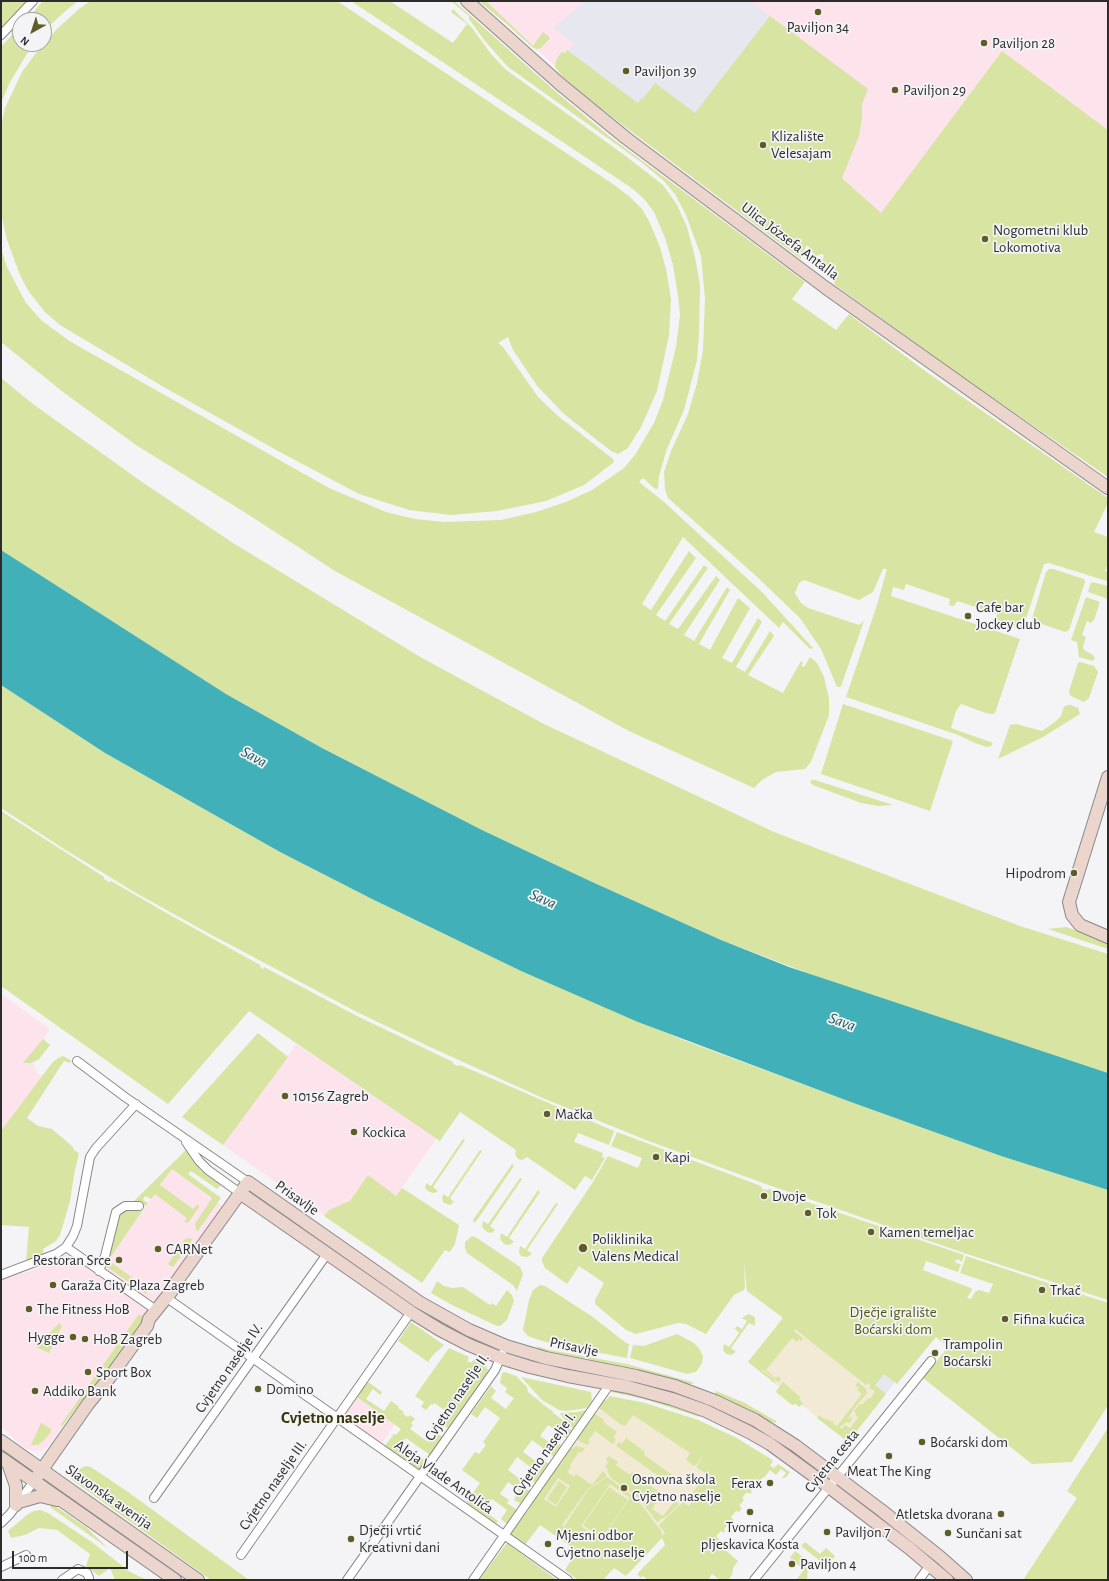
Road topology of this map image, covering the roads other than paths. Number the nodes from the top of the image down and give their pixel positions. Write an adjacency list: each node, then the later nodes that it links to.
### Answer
1 (34, 1): 3 (street)
2 (466, 1): 4 (street, Ulica Józsefa Antalla)
3 (1, 34)
4 (1108, 488)
5 (1108, 777): 6 (street)
6 (1108, 936)
7 (77, 1061): 8 (street, Prisavlje)
8 (136, 1104): 9 (street, Prisavlje); 13 (street)
9 (177, 1133): 10 (street, Prisavlje); 11 (street, Prisavlje)
10 (248, 1182): 11 (street); 21 (street, Prisavlje)
11 (240, 1193): 14 (street, Prisavlje); 17 (street)
12 (139, 1206): 15 (street)
13 (66, 1247): 15 (street); 16 (street)
14 (327, 1254): 19 (street, Prisavlje); 23 (street, Cvjetno naselje IV.)
15 (99, 1271): 18 (street)
16 (1, 1275)
17 (167, 1298): 18 (street); 20 (street); 23 (street, Aleja Vlade Antolića)
18 (156, 1310): 20 (street)
19 (412, 1312): 22 (street, Prisavlje); 26 (street, Cvjetno naselje III.)
20 (147, 1326): 29 (street)
21 (506, 1346): 22 (street, Cvjetno naselje II.); 30 (street, Prisavlje)
22 (501, 1358): 25 (street, Prisavlje); 31 (street, Cvjetno naselje II.)
23 (252, 1359): 26 (street, Aleja Vlade Antolića); 34 (street, Cvjetno naselje IV.)
24 (931, 1360): 30 (street, Cvjetna cesta)
25 (610, 1384): 33 (street, Prisavlje); 38 (street, Cvjetno naselje I.)
26 (337, 1419): 31 (street, Aleja Vlade Antolića); 40 (street, Cvjetno naselje III.)
27 (1, 1440): 29 (street, Slavonska avenija)
28 (4, 1461): 32 (street, Slavonska avenija); 36 (street)
29 (42, 1469): 32 (street); 46 (street, Slavonska avenija)
30 (838, 1477): 33 (street, Cvjetna cesta); 53 (street, Prisavlje)
31 (420, 1478): 38 (street, Aleja Vlade Antolića); 47 (street, Cvjetno naselje II.)
32 (34, 1481): 35 (street, Slavonska avenija); 36 (street)
33 (829, 1487): 41 (street, Prisavlje); 50 (street, Cvjetna cesta)
34 (154, 1498)
35 (65, 1503): 36 (street); 45 (street, Slavonska avenija)
36 (17, 1504): 37 (street)
37 (1, 1523)
38 (504, 1536): 48 (street, Cvjetno naselje I.); 49 (street, Aleja Vlade Antolića)
39 (26, 1555): 42 (street)
40 (241, 1555)
41 (930, 1565): 51 (street); 52 (street, Prisavlje)
42 (1, 1567)
43 (90, 1579): 44 (street)
44 (62, 1580)
45 (175, 1580)
46 (198, 1580)
47 (347, 1580)
48 (473, 1580)
49 (568, 1580)
50 (754, 1580)
51 (919, 1580)
52 (947, 1580)
53 (966, 1580)

